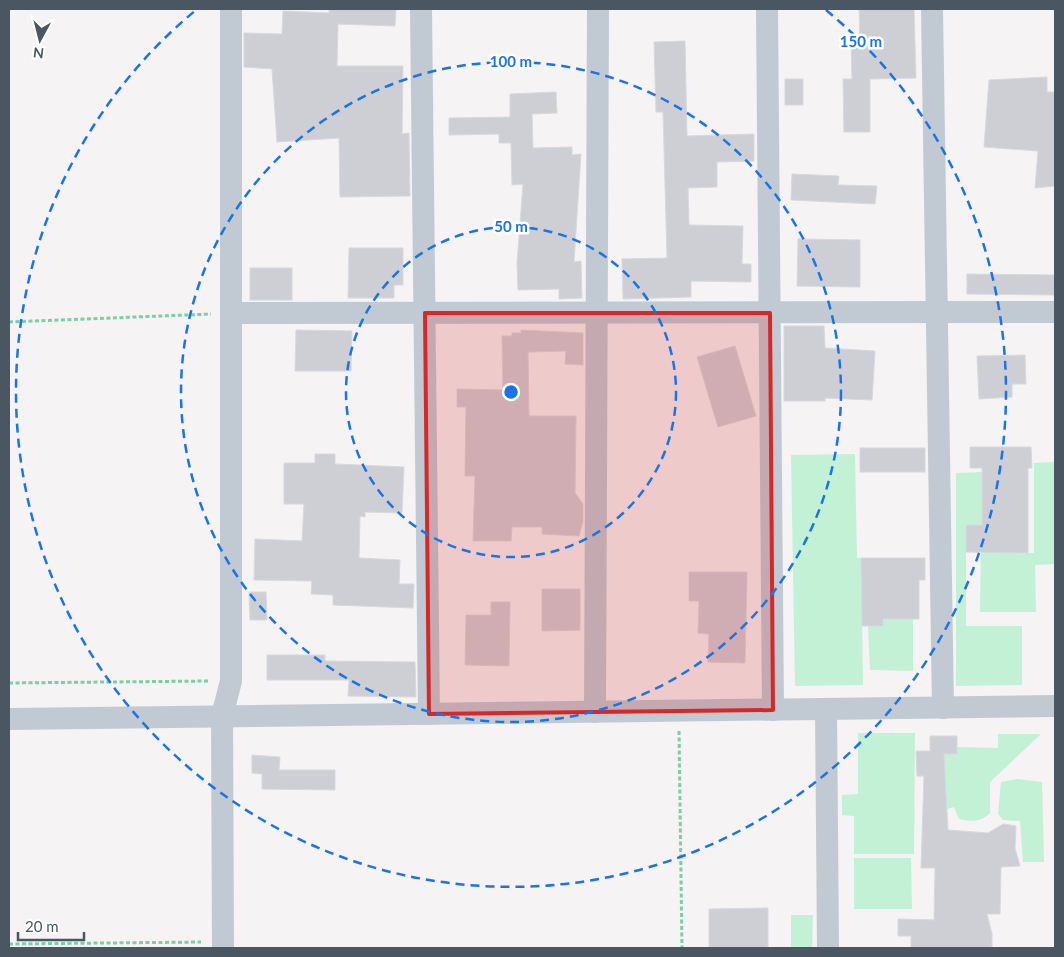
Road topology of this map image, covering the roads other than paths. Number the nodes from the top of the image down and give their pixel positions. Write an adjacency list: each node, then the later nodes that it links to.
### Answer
1 (231, 9): 9 (street)
2 (421, 9): 10 (street)
3 (598, 9): 11 (street)
4 (767, 9): 6 (street)
5 (932, 9): 7 (street)
6 (770, 312): 7 (street); 11 (street); 15 (street)
7 (937, 312): 8 (street); 13 (street)
8 (1055, 312)
9 (232, 313): 10 (street); 18 (street)
10 (425, 313): 11 (street); 17 (street)
11 (596, 313): 16 (street)
12 (1055, 706): 13 (street)
13 (943, 708): 14 (street)
14 (826, 709): 15 (street); 21 (street)
15 (773, 710): 16 (street)
16 (595, 712): 17 (street)
17 (429, 714): 18 (street)
18 (222, 716): 19 (street); 20 (street)
19 (9, 719)
20 (223, 945)
21 (828, 948)

